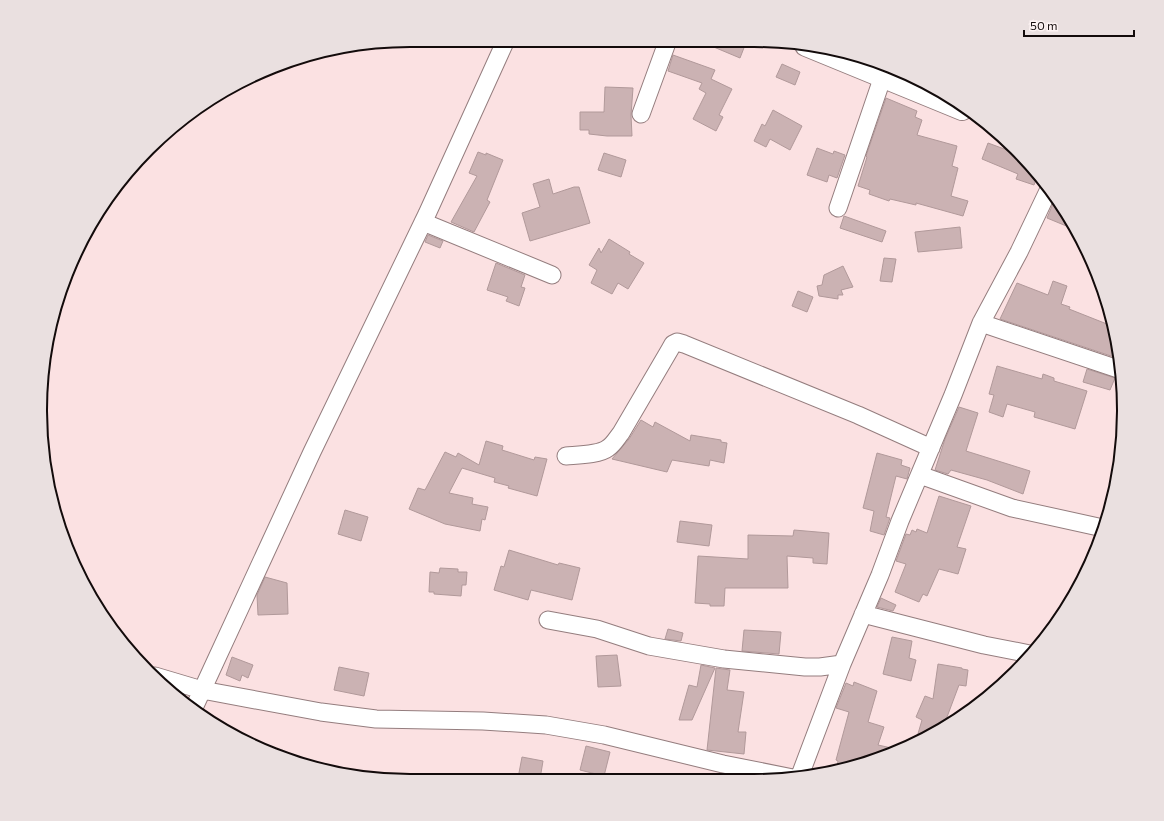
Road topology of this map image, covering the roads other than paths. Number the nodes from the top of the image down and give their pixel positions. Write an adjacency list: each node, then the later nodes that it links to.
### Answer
1 (503, 47): 9 (street)
2 (665, 47): 6 (street)
3 (833, 56): 4 (street)
4 (883, 76): 5 (street); 8 (street)
5 (944, 102)
6 (641, 114)
7 (1046, 194): 11 (street)
8 (838, 208)
9 (423, 222): 10 (street); 22 (street)
10 (552, 275)
11 (981, 323): 12 (street); 13 (street)
12 (1114, 368)
13 (930, 448): 14 (street); 15 (street)
14 (566, 456)
15 (920, 475): 16 (street); 17 (street)
16 (1098, 527)
17 (863, 614): 19 (street); 20 (street)
18 (548, 620): 20 (street)
19 (1024, 653)
20 (842, 664): 24 (street)
21 (166, 679): 22 (street)
22 (202, 690): 23 (street); 25 (street)
23 (196, 704)
24 (802, 771)
25 (770, 773)

